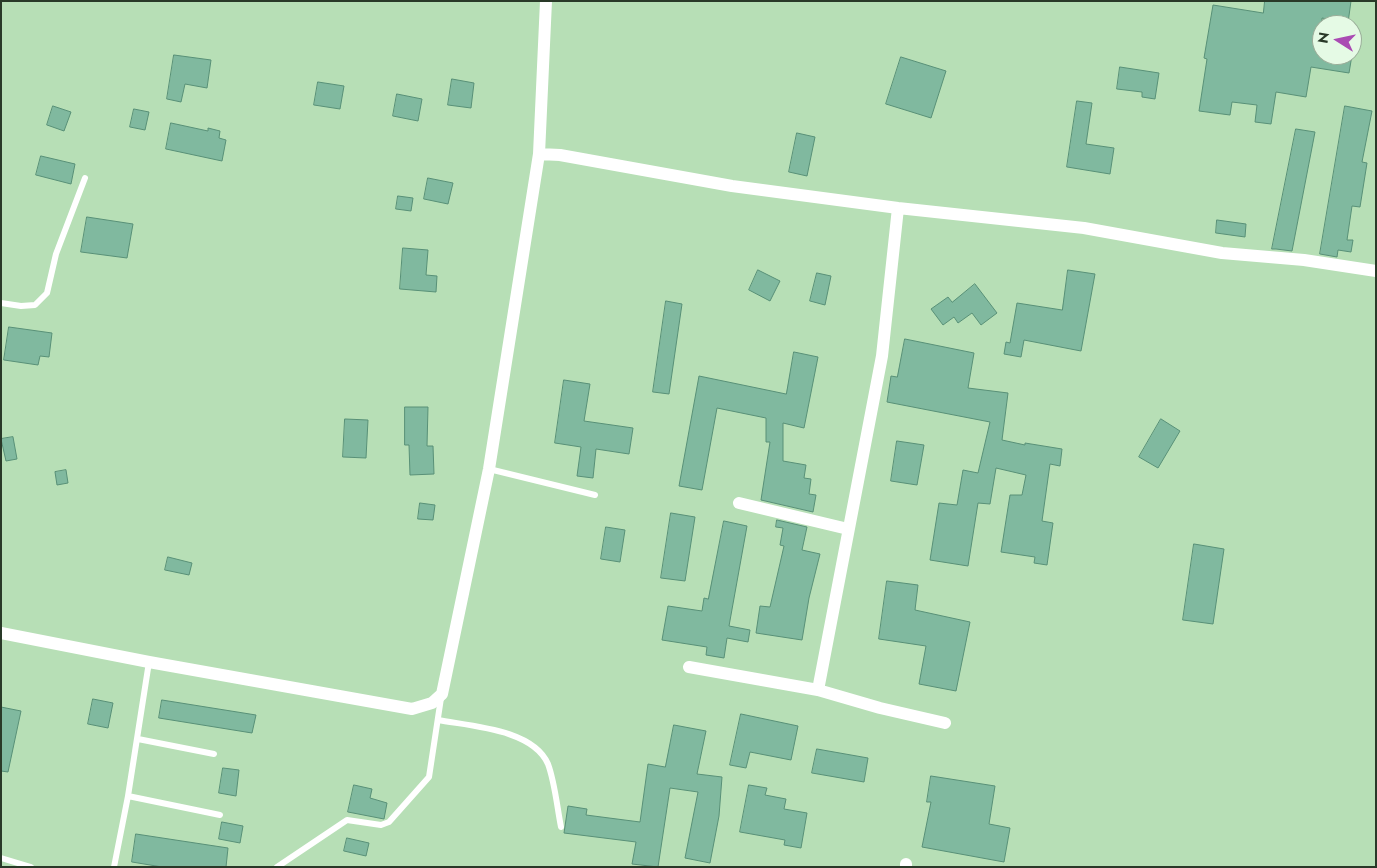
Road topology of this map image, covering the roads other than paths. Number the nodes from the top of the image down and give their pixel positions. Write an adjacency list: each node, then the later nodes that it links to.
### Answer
1 (546, 1): 2 (street)
2 (539, 154): 4 (street); 7 (street)
3 (86, 178): 6 (lane)
4 (898, 208): 5 (street); 10 (street)
5 (1376, 271)
6 (1, 303)
7 (488, 469): 8 (lane); 15 (street)
8 (595, 495)
9 (739, 503): 10 (street)
10 (848, 529): 14 (street)
11 (1, 632): 12 (street)
12 (149, 662): 15 (street); 18 (lane)
13 (689, 667): 14 (street)
14 (818, 690): 17 (street)
15 (442, 694): 16 (lane)
16 (438, 720): 22 (lane); 26 (lane)
17 (945, 723)
18 (138, 738): 19 (lane); 20 (lane)
19 (214, 754)
20 (128, 796): 21 (lane); 25 (lane)
21 (220, 815)
22 (561, 827)
23 (1, 858): 24 (lane)
24 (31, 867)
25 (114, 867)
26 (277, 867)

